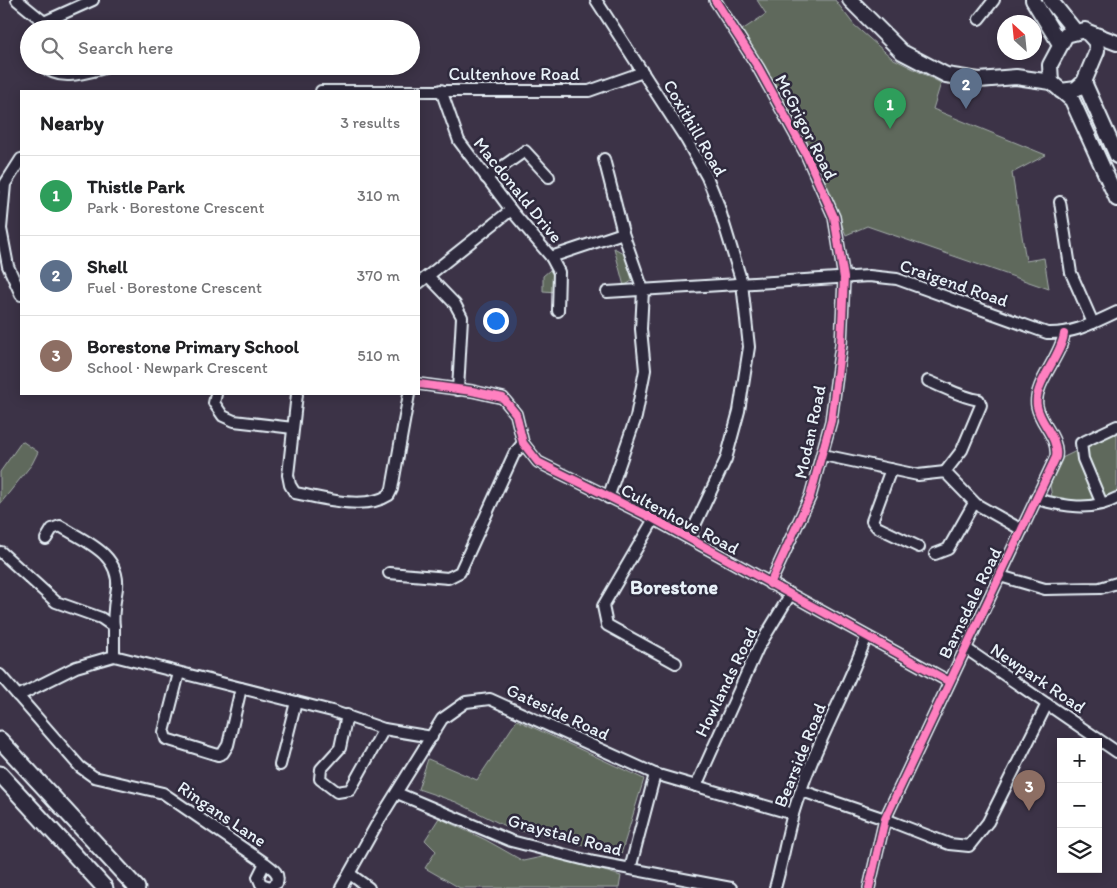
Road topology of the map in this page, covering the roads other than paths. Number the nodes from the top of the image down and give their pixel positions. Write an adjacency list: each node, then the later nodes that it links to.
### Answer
1 (17, 0): 10 (street)
2 (93, 0): 11 (street)
3 (596, 0): 18 (street, Coxithill Road)
4 (714, 0): 35 (street, McGrigor Road)
5 (850, 0): 19 (main road)
6 (994, 0): 9 (street)
7 (1033, 0): 14 (main road)
8 (1050, 0): 12 (main road)
9 (979, 19)
10 (38, 20)
11 (55, 20)
12 (1080, 31): 13 (main road); 14 (main road); 16 (main road)
13 (1117, 43)
14 (1060, 44): 17 (main road)
15 (1117, 48): 16 (main road)
16 (1097, 52): 20 (main road)
17 (1050, 65): 19 (main road); 21 (main road)
18 (643, 72): 23 (street, Cultenhove Road); 37 (street, Coxithill Road)
19 (1016, 78): 21 (main road)
20 (1084, 82): 21 (main road); 24 (main road)
21 (1056, 86): 29 (main road)
22 (420, 90): 23 (street, Cultenhove Road)
23 (441, 90): 28 (street, Macdonald Drive)
24 (1117, 156)
25 (604, 159): 32 (street)
26 (20, 161): 40 (street)
27 (549, 177): 28 (street)
28 (486, 178): 31 (street, Macdonald Drive)
29 (1117, 199)
30 (1060, 202): 43 (street)
31 (511, 210): 33 (street, Macdonald Drive); 34 (street)
32 (623, 233): 33 (street); 38 (street)
33 (551, 257): 41 (street, Macdonald Drive)
34 (428, 276): 36 (street); 47 (street)
35 (844, 278): 37 (street, Craigend Road); 44 (street, Craigend Road); 54 (street, Modan Road)
36 (420, 282)
37 (742, 283): 38 (street, Craigend Road); 64 (street, Coxithill Road)
38 (642, 290): 39 (street, Craigend Road); 57 (street)
39 (607, 292)
40 (20, 293)
41 (558, 311)
42 (1117, 312): 43 (street)
43 (1093, 323): 44 (street)
44 (1064, 334): 59 (street, Barnsdale Road)
45 (928, 381): 56 (street)
46 (420, 384): 47 (street, Cultenhove Road)
47 (458, 390): 53 (street, Cultenhove Road)
48 (216, 395): 52 (street)
49 (297, 395): 52 (street)
50 (409, 395): 52 (street)
51 (1117, 426): 61 (street)
52 (293, 428)
53 (523, 443): 57 (street, Cultenhove Road); 69 (street)
54 (823, 455): 55 (street); 72 (street, Modan Road)
55 (891, 469): 56 (street); 66 (street)
56 (945, 472): 60 (street)
57 (608, 498): 62 (street, Cultenhove Road)
58 (1117, 498): 61 (street)
59 (1036, 499): 61 (street); 63 (street, Barnsdale Road)
60 (974, 503): 63 (street); 68 (street)
61 (1102, 504)
62 (654, 519): 64 (street, Cultenhove Road); 78 (street)
63 (1022, 530): 70 (street, Barnsdale Road)
64 (689, 538): 72 (street, Cultenhove Road)
65 (46, 539): 74 (street)
66 (919, 547)
67 (1, 552): 74 (street)
68 (935, 554)
69 (388, 573)
70 (1000, 576): 71 (street); 76 (street, Barnsdale Road)
71 (1117, 583)
72 (770, 584): 73 (street, Cultenhove Road)
73 (790, 595): 75 (street, Cultenhove Road); 94 (street, Howlands Road)
74 (114, 627): 77 (street)
75 (866, 638): 81 (street, Cultenhove Road); 95 (street, Bearside Road)
76 (966, 648): 81 (street, Barnsdale Road); 85 (street, Newpark Road)
77 (114, 656): 79 (street); 83 (street)
78 (676, 662)
79 (179, 673): 82 (street); 82 (street)
80 (0, 675): 83 (street, Ringans Lane)
81 (948, 681): 98 (street, Barnsdale Road)
82 (241, 688): 84 (street)
83 (18, 696): 99 (street, Ringans Lane)
84 (296, 702): 86 (street); 91 (street)
85 (1047, 704): 90 (street, Newpark Road); 98 (street)
86 (347, 715): 87 (street); 87 (street)
87 (384, 729): 88 (street)
88 (432, 737): 93 (street, Gateside Road); 96 (street, Gateside Road)
89 (0, 740): 103 (highway)
90 (1115, 748)
91 (280, 765)
92 (0, 774): 102 (highway)
93 (655, 774): 94 (street, Gateside Road); 100 (street)
94 (696, 786): 97 (street, Gateside Road)
95 (802, 790): 97 (street, Bearside Road); 98 (street)
96 (397, 792): 100 (street, Graystale Road); 101 (street, Gateside Road)
97 (793, 814): 107 (street, Bearside Road)
98 (885, 819): 108 (street, Barnsdale Road)
99 (265, 863)
100 (630, 869): 106 (street, Graystale Road)
101 (350, 874): 104 (street, Gateside Road); 105 (street)
102 (105, 888)
103 (137, 888)
104 (341, 888)
105 (369, 888)
106 (731, 888)
107 (775, 888)
108 (869, 888)

